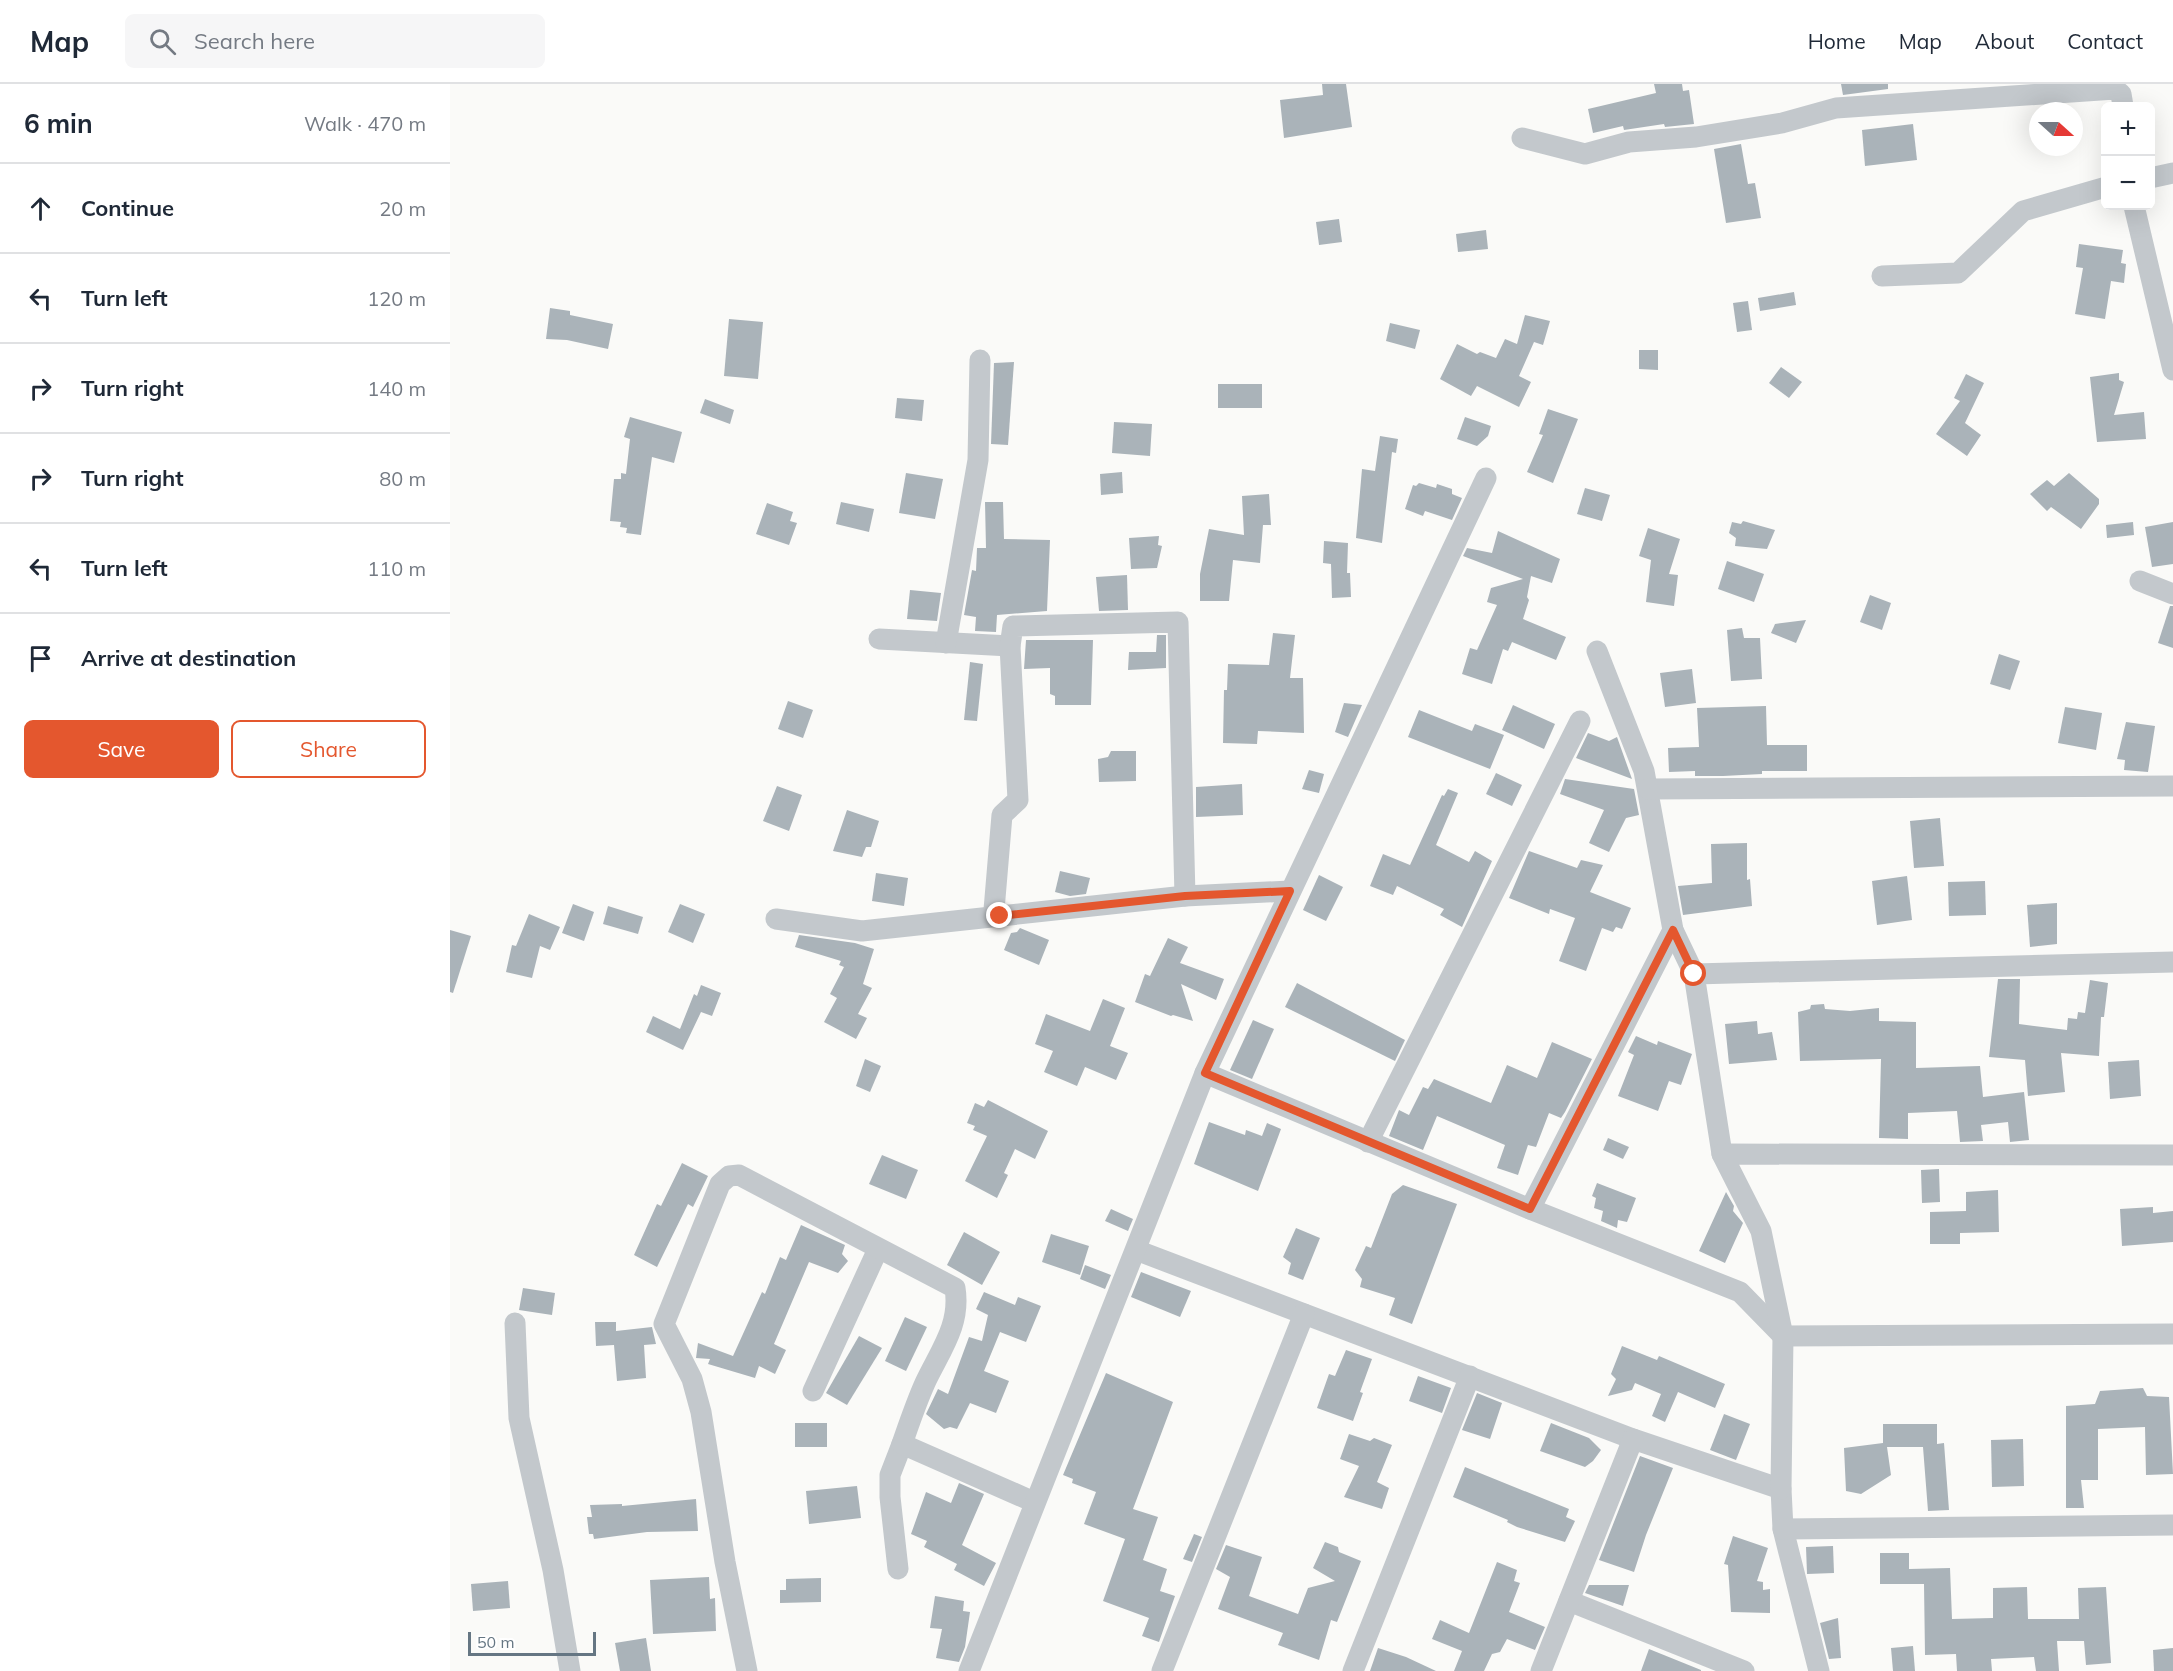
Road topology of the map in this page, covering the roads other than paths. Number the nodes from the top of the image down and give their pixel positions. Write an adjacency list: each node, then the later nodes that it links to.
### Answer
1 (2122, 102): 2 (street)
2 (1522, 138)
3 (2173, 173): 4 (street)
4 (2155, 177)
5 (2101, 188): 7 (street)
6 (2135, 210): 9 (street)
7 (1882, 276)
8 (980, 360): 14 (street)
9 (2173, 370)
10 (1486, 478): 20 (street)
11 (2140, 581): 12 (street)
12 (2173, 594)
13 (879, 639): 14 (street)
14 (946, 643): 15 (street)
15 (1010, 646): 21 (street); 22 (street)
16 (1597, 651): 19 (street)
17 (1580, 721): 28 (street)
18 (2173, 786): 19 (street)
19 (1648, 789): 24 (street)
20 (1290, 891): 21 (street); 27 (street)
21 (1185, 896): 22 (street)
22 (1000, 916): 23 (street)
23 (776, 919)
24 (1673, 930): 26 (street); 31 (street)
25 (2173, 962): 26 (street)
26 (1694, 974): 29 (street)
27 (1205, 1073): 28 (street); 33 (street)
28 (1368, 1143): 31 (street)
29 (1722, 1154): 30 (street); 37 (street)
30 (2173, 1155)
31 (1530, 1209): 37 (street)
32 (878, 1249): 39 (street); 41 (street); 49 (street)
33 (1136, 1250): 34 (street); 43 (street)
34 (1304, 1314): 38 (street); 51 (street)
35 (515, 1323): 48 (street)
36 (2173, 1334): 37 (street)
37 (1783, 1336): 42 (street)
38 (1470, 1376): 40 (street); 52 (street)
39 (813, 1391)
40 (1633, 1440): 42 (street); 47 (street)
41 (902, 1444): 43 (street); 46 (street)
42 (1781, 1489): 45 (street)
43 (1034, 1502): 50 (street)
44 (2173, 1525): 45 (street)
45 (1783, 1529): 55 (street)
46 (898, 1569)
47 (1569, 1601): 53 (street); 54 (street)
48 (570, 1671)
49 (747, 1671)
50 (969, 1671)
51 (1162, 1671)
52 (1353, 1671)
53 (1541, 1671)
54 (1744, 1671)
55 (1819, 1671)

